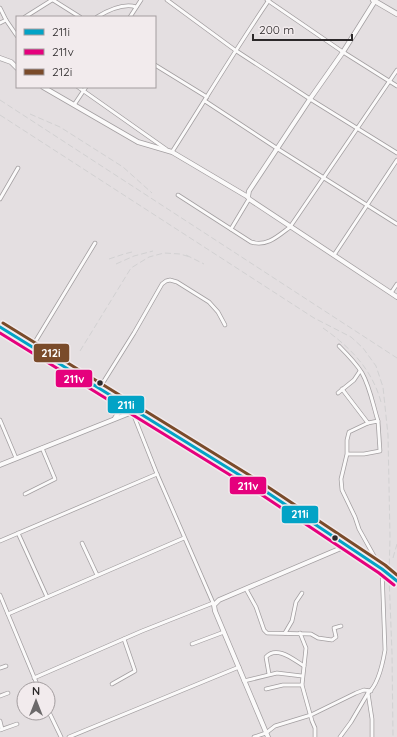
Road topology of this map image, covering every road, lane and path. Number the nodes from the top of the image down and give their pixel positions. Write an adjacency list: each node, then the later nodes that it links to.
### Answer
1 (53, 0): 7 (street); 11 (street)
2 (64, 0): 7 (street)
3 (141, 0): 8 (street)
4 (167, 0): 18 (street)
5 (268, 0): 18 (street); 19 (street)
6 (374, 0): 10 (main road); 19 (street)
7 (61, 5): 12 (street)
8 (136, 7): 13 (street); 14 (street)
9 (0, 8): 15 (street)
10 (397, 14)
11 (27, 16)
12 (78, 16)
13 (99, 16)
14 (131, 16)
15 (6, 20): 16 (street); 17 (street)
16 (0, 23)
17 (16, 33)
18 (235, 50): 30 (street); 31 (street)
19 (343, 52): 24 (street); 31 (street)
20 (0, 58): 21 (street)
21 (16, 67)
22 (156, 67): 30 (street)
23 (397, 70): 24 (street)
24 (390, 81): 25 (street); 34 (street)
25 (397, 86)
26 (45, 88): 33 (street)
27 (80, 88): 29 (street)
28 (86, 88): 29 (street)
29 (84, 91): 33 (street); 36 (street)
30 (207, 97): 32 (street)
31 (310, 99): 34 (street); 35 (street)
32 (205, 101): 35 (street); 36 (street)
33 (74, 105): 36 (street)
34 (357, 127): 37 (street); 40 (street)
35 (278, 149): 40 (street); 42 (street)
36 (170, 151): 42 (street)
37 (397, 153)
38 (397, 160): 44 (street)
39 (18, 168): 43 (street)
40 (325, 178): 44 (street); 46 (street)
41 (178, 195): 47 (street)
42 (248, 198): 46 (street); 47 (street)
43 (0, 199)
44 (368, 205): 45 (street); 49 (street)
45 (397, 224)
46 (290, 227): 47 (street); 49 (street)
47 (231, 229)
48 (95, 243): 56 (street)
49 (334, 255): 51 (street)
50 (397, 284): 51 (street)
51 (391, 293): 52 (street)
52 (397, 297)
53 (225, 325): 58 (street)
54 (0, 327): 56 (main road)
55 (338, 346): 57 (street)
56 (32, 347): 58 (main road)
57 (360, 371): 59 (street); 65 (street)
58 (99, 389): 61 (main road)
59 (342, 389): 60 (street); 66 (street)
60 (338, 393)
61 (124, 404): 62 (main road); 63 (street)
62 (133, 411): 63 (street); 71 (street); 77 (main road)
63 (115, 418): 67 (street)
64 (0, 420): 69 (street)
65 (378, 421): 66 (street); 68 (street)
66 (368, 423): 68 (street)
67 (42, 447): 69 (street); 72 (street)
68 (347, 454): 78 (street)
69 (16, 458): 70 (street)
70 (0, 465)
71 (157, 474): 73 (street); 74 (street)
72 (25, 494)
73 (18, 533): 75 (street); 85 (street)
74 (184, 538): 80 (street); 86 (street)
75 (0, 540)
76 (82, 543): 80 (street)
77 (346, 546): 78 (main road); 82 (street)
78 (375, 565): 79 (main road)
79 (382, 570): 81 (main road); 106 (street)
80 (97, 575): 85 (street)
81 (397, 581)
82 (246, 589): 86 (street); 90 (street)
83 (302, 592): 90 (street)
84 (0, 595): 87 (street)
85 (47, 597): 87 (street)
86 (214, 604): 89 (street); 92 (street)
87 (8, 614): 100 (street)
88 (341, 626): 91 (street)
89 (224, 632): 93 (street); 95 (street)
90 (286, 633): 91 (street)
91 (300, 633): 96 (street)
92 (124, 639): 100 (street); 103 (street)
93 (192, 644)
94 (6, 666): 97 (street)
95 (239, 666): 101 (street); 116 (street)
96 (304, 666): 98 (street); 99 (street)
97 (0, 668)
98 (269, 674): 99 (street); 101 (street)
99 (302, 676): 104 (street)
100 (34, 678): 102 (street)
101 (244, 680): 114 (street)
102 (35, 681)
103 (112, 684)
104 (302, 685): 105 (street); 109 (street)
105 (266, 689)
106 (370, 692): 109 (street); 119 (street); 120 (street)
107 (8, 693): 108 (street)
108 (0, 696)
109 (311, 715): 114 (street); 118 (street)
110 (0, 721): 113 (street)
111 (53, 721): 115 (street)
112 (17, 724): 113 (street)
113 (1, 729)
114 (267, 735): 117 (street)
115 (61, 737)
116 (69, 737)
117 (254, 737)
118 (315, 737)
119 (340, 737)
120 (372, 737)

